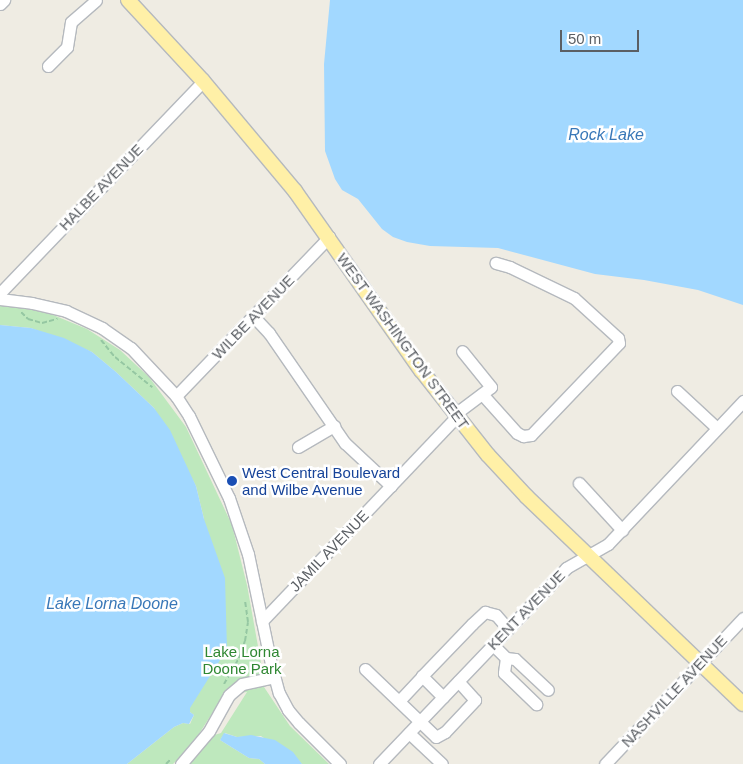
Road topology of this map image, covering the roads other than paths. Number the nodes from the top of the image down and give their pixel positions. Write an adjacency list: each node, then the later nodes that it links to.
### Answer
1 (4, 0): 4 (street)
2 (96, 0): 5 (street)
3 (128, 0): 6 (main road, WEST WASHINGTON STREET)
4 (0, 4)
5 (48, 66)
6 (203, 81): 7 (main road, WEST WASHINGTON STREET); 9 (street, HALBE AVENUE)
7 (329, 237): 11 (street, WILBE AVENUE); 17 (main road, WEST WASHINGTON STREET)
8 (496, 263): 14 (street)
9 (0, 292)
10 (0, 299): 15 (street)
11 (254, 317): 15 (street, WILBE AVENUE); 18 (street)
12 (462, 351): 14 (street)
13 (677, 391): 19 (street)
14 (482, 394): 17 (street, JAMIL AVENUE)
15 (176, 396): 26 (street)
16 (743, 401): 19 (street, KENT AVENUE)
17 (456, 415): 22 (street, JAMIL AVENUE); 24 (main road, WEST WASHINGTON STREET)
18 (334, 426): 20 (street); 22 (street)
19 (717, 428): 23 (street, KENT AVENUE)
20 (298, 447)
21 (579, 483): 23 (street)
22 (391, 486): 26 (street, JAMIL AVENUE)
23 (622, 530): 24 (street, KENT AVENUE)
24 (587, 556): 27 (street, KENT AVENUE); 30 (main road, WEST WASHINGTON STREET)
25 (743, 618): 30 (street, NASHVILLE AVENUE)
26 (262, 621): 33 (street)
27 (508, 629): 28 (street, KENT AVENUE); 32 (street)
28 (493, 645): 29 (street); 34 (street, KENT AVENUE)
29 (506, 658): 35 (street); 38 (street)
30 (700, 663): 39 (main road, WEST WASHINGTON STREET); 46 (street, NASHVILLE AVENUE)
31 (365, 669): 37 (street)
32 (422, 676): 36 (street); 37 (street)
33 (274, 677): 42 (street); 43 (street)
34 (458, 681): 36 (street, KENT AVENUE); 40 (street)
35 (548, 690)
36 (443, 697): 40 (street, KENT AVENUE)
37 (399, 702): 40 (street)
38 (536, 704)
39 (743, 704)
40 (420, 721): 41 (street, KENT AVENUE)
41 (409, 733): 44 (street, KENT AVENUE); 45 (street)
42 (176, 761)
43 (340, 764)
44 (380, 764)
45 (442, 764)
46 (605, 764)

